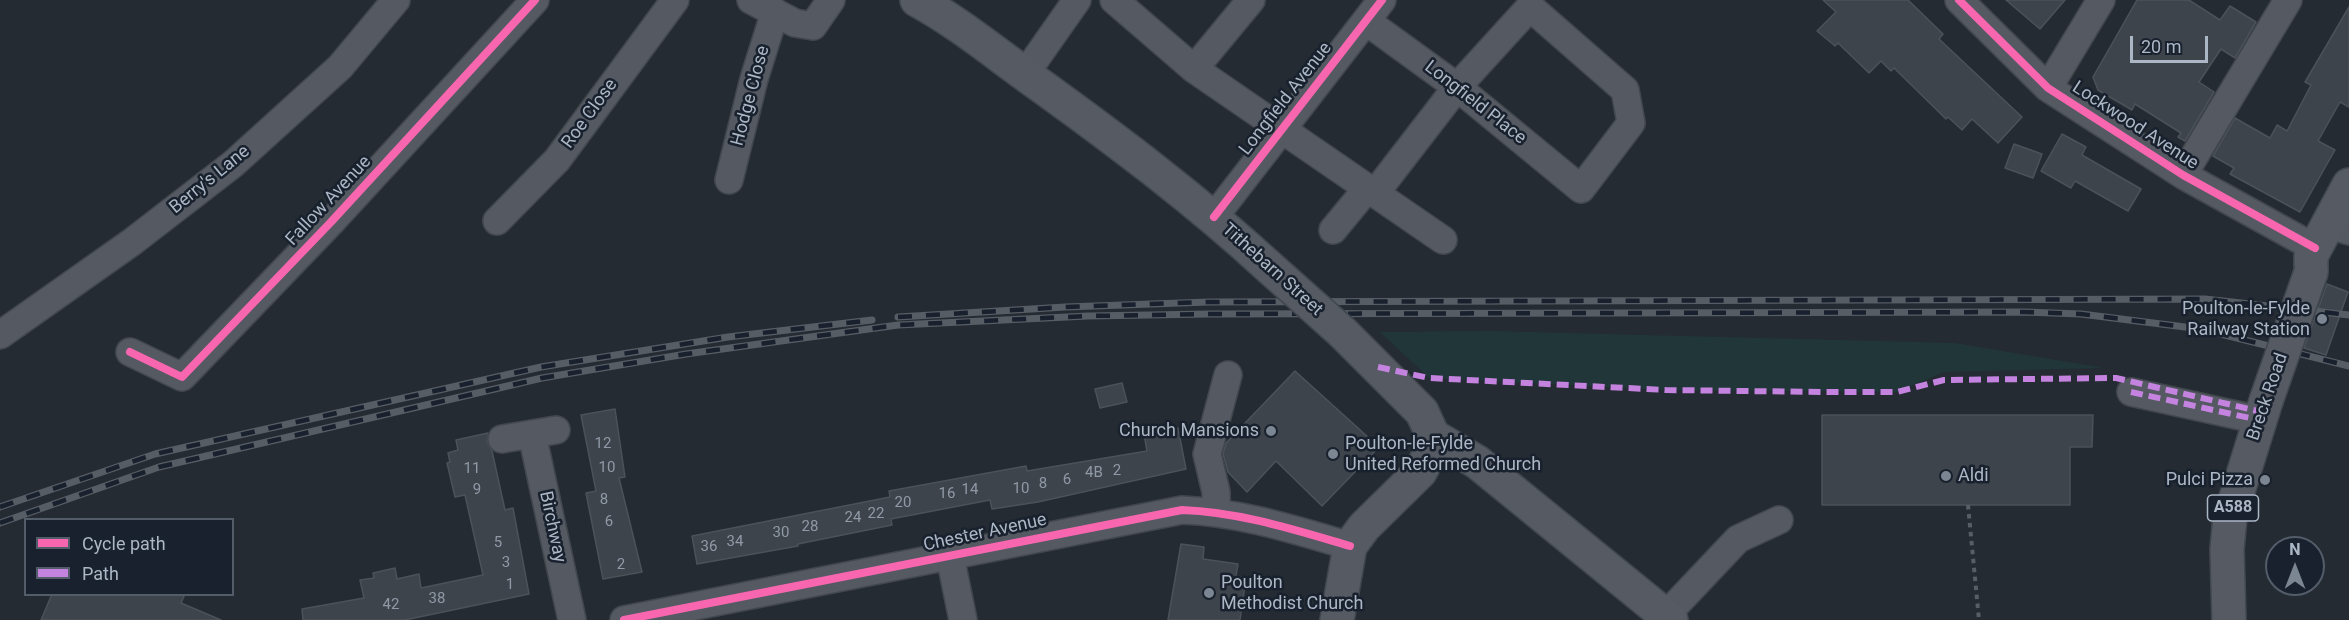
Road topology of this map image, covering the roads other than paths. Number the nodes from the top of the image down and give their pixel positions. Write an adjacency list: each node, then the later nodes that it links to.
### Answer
1 (396, 0): 30 (street, Berry's Lane)
2 (535, 0): 31 (street, Fallow Avenue)
3 (675, 0): 26 (street, Roe Close)
4 (751, 0): 14 (street)
5 (831, 0): 14 (street)
6 (917, 0): 17 (main road, Tithebarn Street)
7 (1077, 0): 17 (street)
8 (1114, 0): 16 (street)
9 (1251, 0): 16 (street)
10 (1382, 0): 15 (street, Longfield Avenue)
11 (1959, 0): 19 (street, Lockwood Avenue)
12 (2101, 0): 19 (street)
13 (2288, 0): 21 (street)
14 (775, 12): 22 (street, Hodge Close)
15 (1366, 21): 18 (street, Longfield Place); 20 (street, Longfield Avenue)
16 (1194, 69): 20 (street)
17 (1025, 74): 25 (main road, Tithebarn Street)
18 (1456, 87): 18 (street, Longfield Place); 24 (street)
19 (2048, 88): 21 (street, Lockwood Avenue)
20 (1282, 129): 24 (street); 25 (street, Longfield Avenue)
21 (2183, 175): 29 (street, Lockwood Avenue)
22 (729, 180)
23 (2349, 185): 29 (main road, Breck Road / A588)
24 (1371, 191): 27 (street); 28 (street)
25 (1214, 217): 35 (main road, Tithebarn Street, bridge)
26 (496, 221)
27 (1333, 230)
28 (1443, 240)
29 (2325, 244): 34 (main road, Breck Road / A588, bridge)
30 (0, 334)
31 (130, 352)
32 (1228, 375): 39 (street)
33 (2131, 392): 34 (street)
34 (2263, 411): 48 (main road, Breck Road / A588)
35 (1433, 436): 37 (main road); 38 (main road)
36 (502, 439): 44 (street, Birchway)
37 (1420, 472): 38 (main road); 41 (main road)
38 (1491, 474): 43 (main road)
39 (1216, 511): 41 (street, Chester Avenue); 42 (street, Chester Avenue)
40 (1779, 520): 43 (street)
41 (1350, 546): 47 (main road)
42 (950, 555): 45 (street, Chester Avenue); 46 (street)
43 (1668, 618)
44 (572, 620)
45 (624, 620)
46 (963, 620)
47 (1337, 620)
48 (2229, 620)

